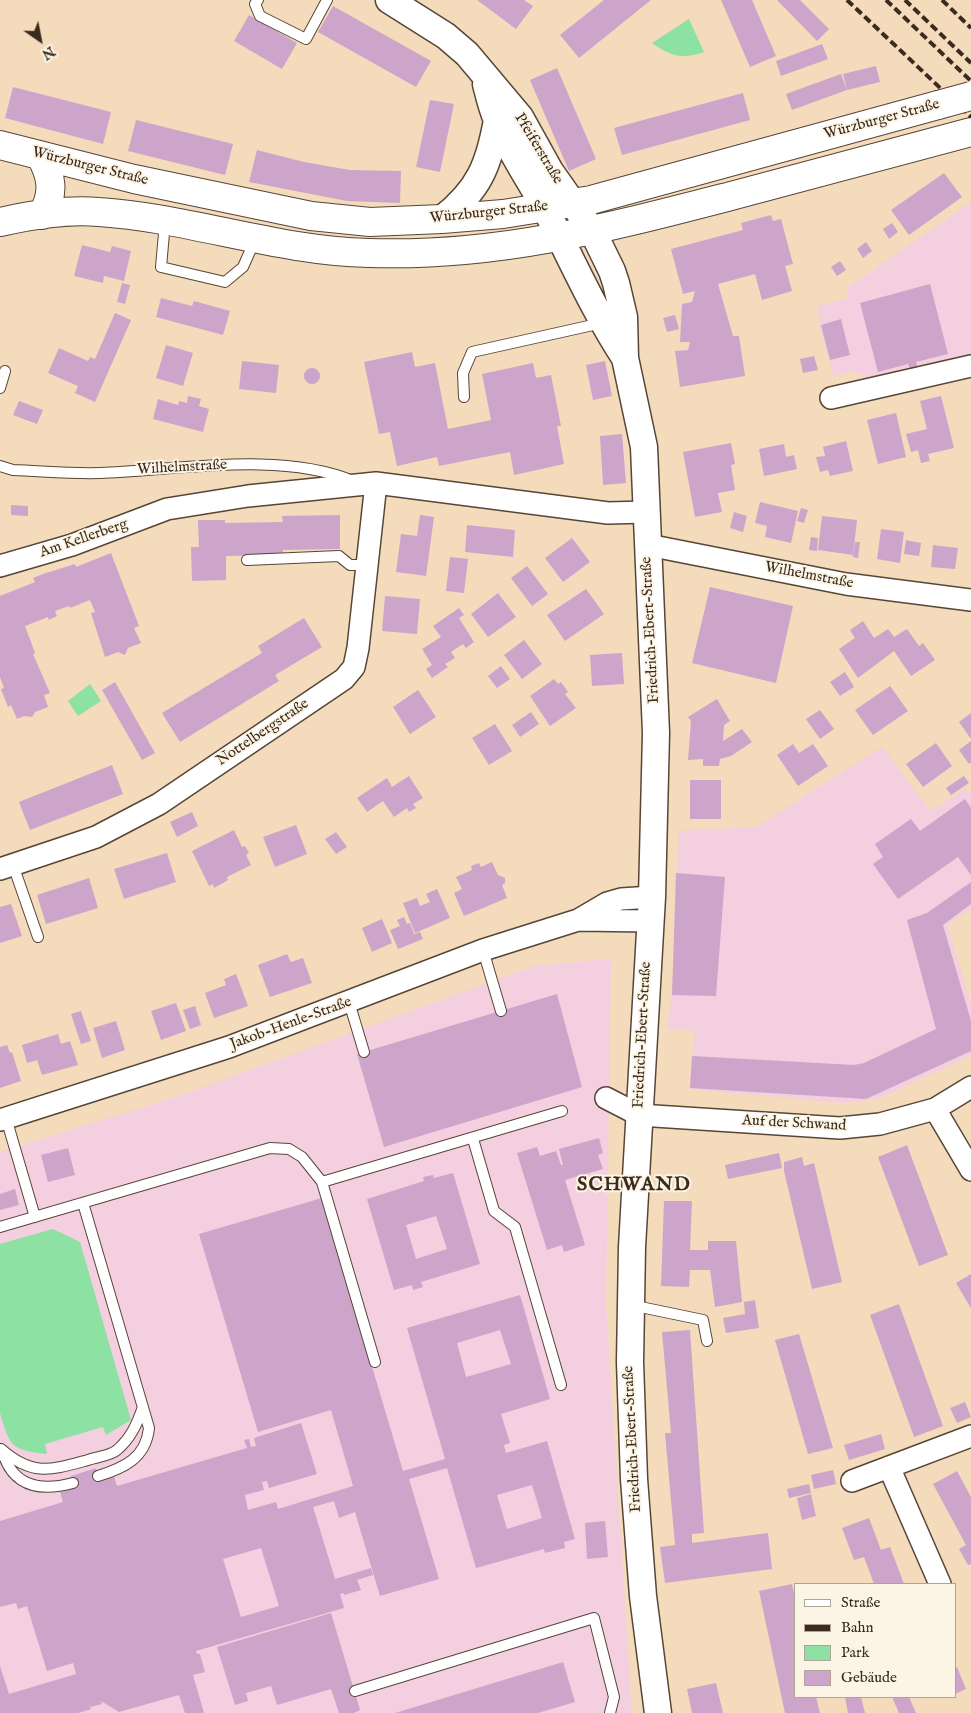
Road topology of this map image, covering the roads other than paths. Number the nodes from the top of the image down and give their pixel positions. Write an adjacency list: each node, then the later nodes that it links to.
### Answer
1 (258, 0): 2 (lane)
2 (327, 0)
3 (389, 0): 4 (street, Pfeiferstraße)
4 (482, 74): 6 (street, Pfeiferstraße); 10 (street, Pfeiferstraße)
5 (971, 96): 10 (main road, Würzburger Straße, bridge)
6 (497, 120): 11 (street, Pfeiferstraße); 13 (street)
7 (965, 133): 16 (main road)
8 (0, 146): 9 (main road, Würzburger Straße)
9 (40, 154): 12 (main road); 13 (main road, Würzburger Straße)
10 (572, 204): 11 (main road, Würzburger Straße); 16 (street, Friedrich-Ebert-Straße)
11 (545, 208): 13 (main road, Würzburger Straße); 17 (street, Friedrich-Ebert-Straße)
12 (42, 214): 14 (main road); 15 (main road)
13 (442, 219)
14 (165, 221): 18 (main road); 18 (lane)
15 (0, 222)
16 (593, 232): 17 (main road); 20 (street, Friedrich-Ebert-Straße)
17 (560, 238): 18 (main road); 19 (street, Friedrich-Ebert-Straße)
18 (255, 239)
19 (602, 323): 20 (street, Friedrich-Ebert-Straße); 24 (lane)
20 (625, 358): 29 (street, Friedrich-Ebert-Straße)
21 (971, 366): 25 (street)
22 (5, 371): 23 (lane)
23 (0, 388)
24 (464, 397)
25 (831, 398)
26 (0, 466): 27 (lane, Wilhelmstraße)
27 (369, 484): 28 (street, Wilhelmstraße); 29 (street, Wilhelmstraße); 32 (street, Nottelbergstraße)
28 (167, 509): 33 (street, Am Kellerberg)
29 (647, 512): 30 (street, Friedrich-Ebert-Straße)
30 (648, 545): 34 (street, Wilhelmstraße); 36 (street, Friedrich-Ebert-Straße)
31 (247, 560): 32 (lane)
32 (367, 565): 35 (street, Nottelbergstraße)
33 (0, 566)
34 (971, 600)
35 (7, 867): 37 (lane)
36 (651, 909): 38 (street, Jakob-Henle-Straße); 46 (street, Friedrich-Ebert-Straße)
37 (38, 937)
38 (483, 950): 39 (street, Jakob-Henle-Straße); 40 (lane)
39 (349, 1002): 41 (lane); 47 (street, Jakob-Henle-Straße)
40 (501, 1011)
41 (364, 1052)
42 (971, 1087): 44 (street, Auf der Schwand)
43 (606, 1098): 46 (street)
44 (935, 1109): 46 (street, Auf der Schwand); 49 (street)
45 (562, 1111): 48 (lane)
46 (639, 1115): 54 (street, Friedrich-Ebert-Straße)
47 (3, 1119): 52 (lane)
48 (473, 1138): 50 (lane); 57 (lane)
49 (971, 1170)
50 (322, 1182): 51 (lane); 56 (lane)
51 (83, 1203): 52 (lane); 58 (lane)
52 (35, 1217): 53 (lane)
53 (0, 1227)
54 (630, 1305): 55 (lane); 69 (street, Friedrich-Ebert-Straße)
55 (707, 1341)
56 (375, 1362)
57 (561, 1385)
58 (143, 1408): 60 (lane); 63 (lane)
59 (971, 1436): 61 (street)
60 (1, 1446): 62 (lane)
61 (889, 1467): 64 (street); 66 (street)
62 (3, 1468): 65 (lane)
63 (98, 1476)
64 (852, 1480)
65 (72, 1482)
66 (940, 1583)
67 (355, 1691): 68 (lane)
68 (610, 1713)
69 (658, 1713)

